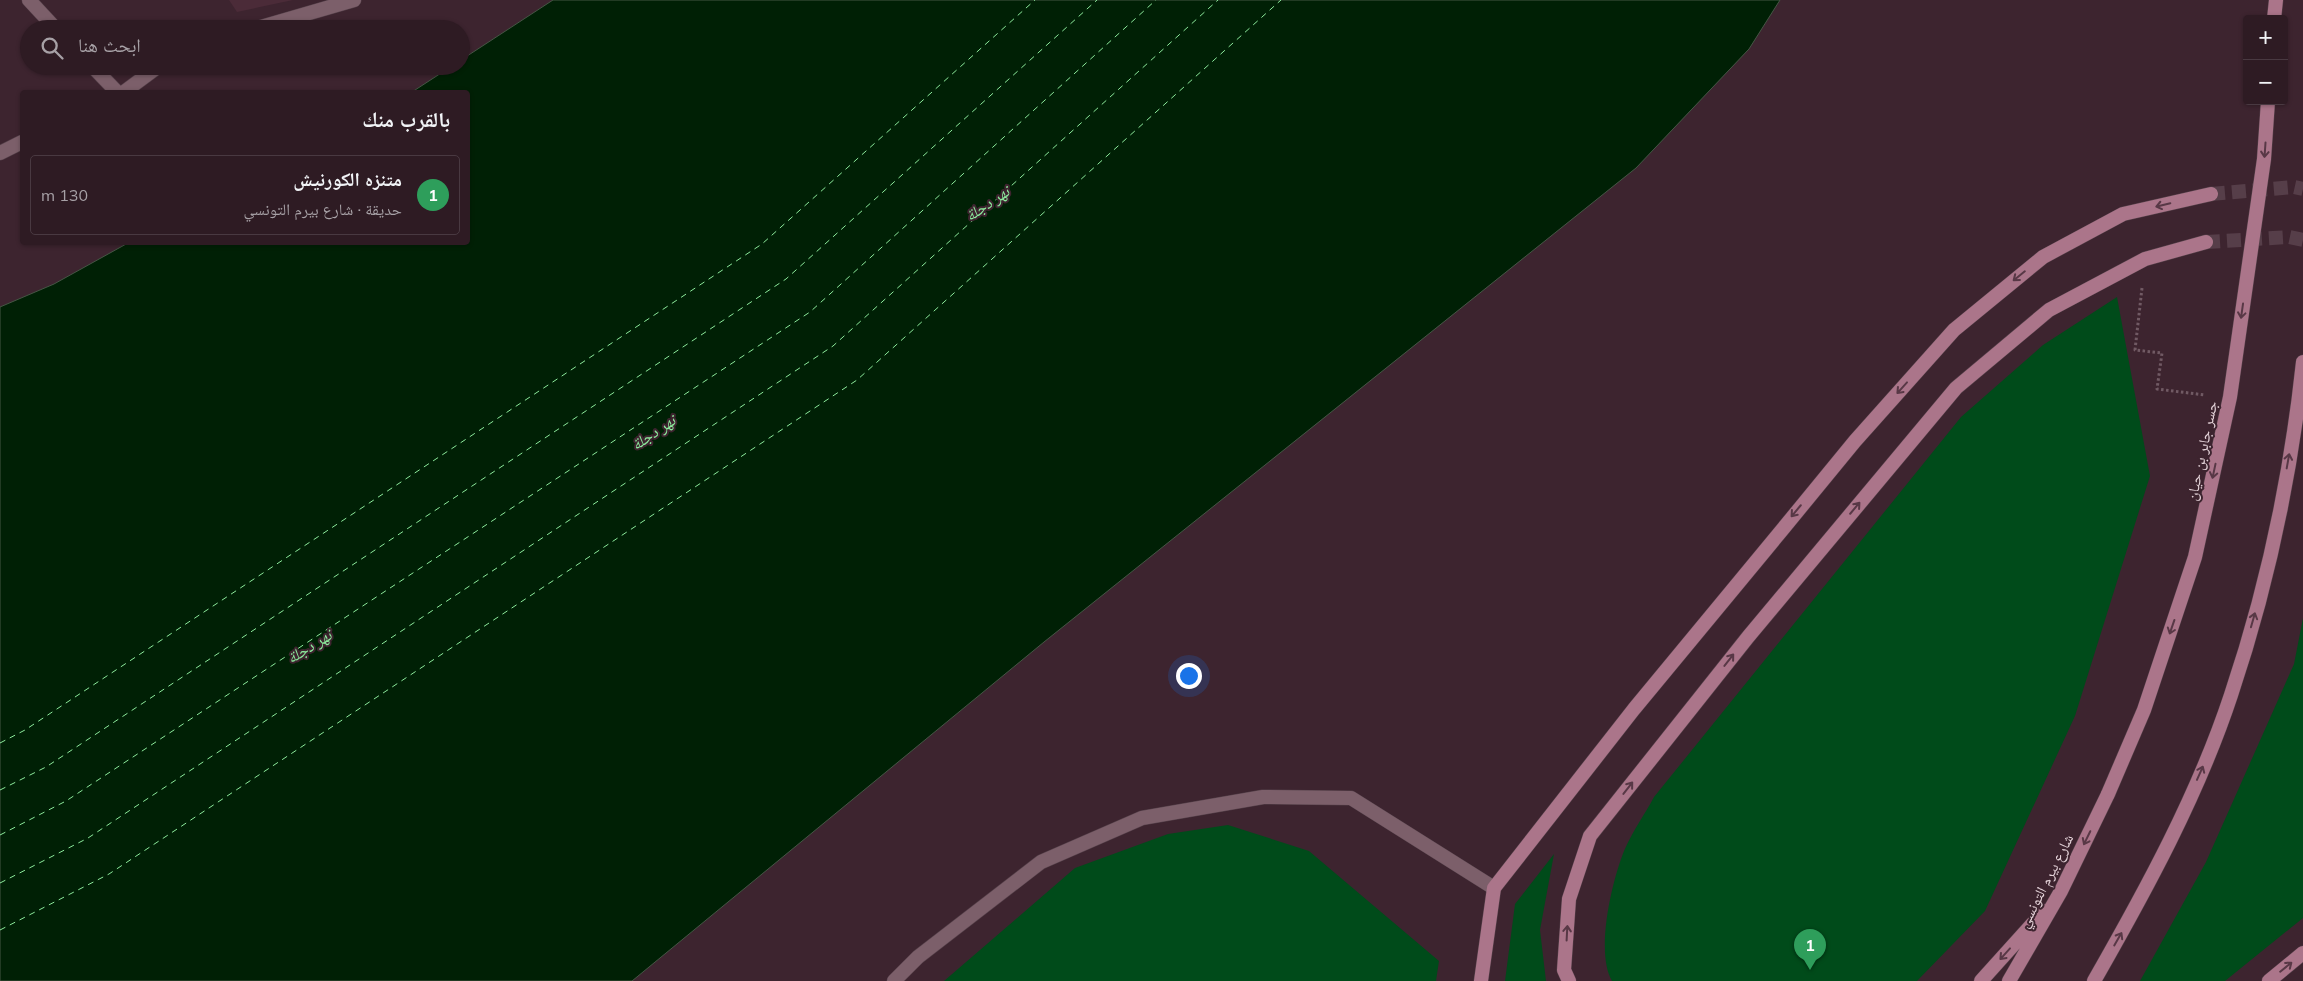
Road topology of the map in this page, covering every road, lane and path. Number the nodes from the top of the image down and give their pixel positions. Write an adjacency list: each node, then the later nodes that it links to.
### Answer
1 (29, 0): 5 (street)
2 (354, 0): 6 (street)
3 (2276, 0): 4 (main road)
4 (2274, 15)
5 (48, 20)
6 (285, 20)
7 (101, 75): 9 (street)
8 (147, 75): 10 (street)
9 (115, 90)
10 (127, 90)
11 (2268, 105): 18 (main road, جسر جابر بن حيان, one-way to 18, bridge)
12 (20, 143): 13 (street)
13 (0, 153)
14 (2211, 194): 20 (main road, one-way to 20)
15 (2206, 242): 16 (main road)
16 (2145, 258): 18 (path); 25 (main road, one-way to 16)
17 (2303, 362): 28 (main road, one-way to 17)
18 (2230, 397): 19 (main road, جسر جابر بن حيان, one-way to 19, bridge)
19 (2108, 794): 21 (main road, شارع بيرم التونسي, one-way to 21)
20 (1494, 888): 23 (street); 24 (main road)
21 (2061, 891): 26 (main road, one-way to 26); 27 (main road, شارع بيرم التونسي)
22 (2303, 953): 29 (main road, one-way to 22)
23 (894, 981)
24 (1481, 981)
25 (1569, 981)
26 (1981, 981)
27 (2009, 981)
28 (2094, 981)
29 (2269, 981)

